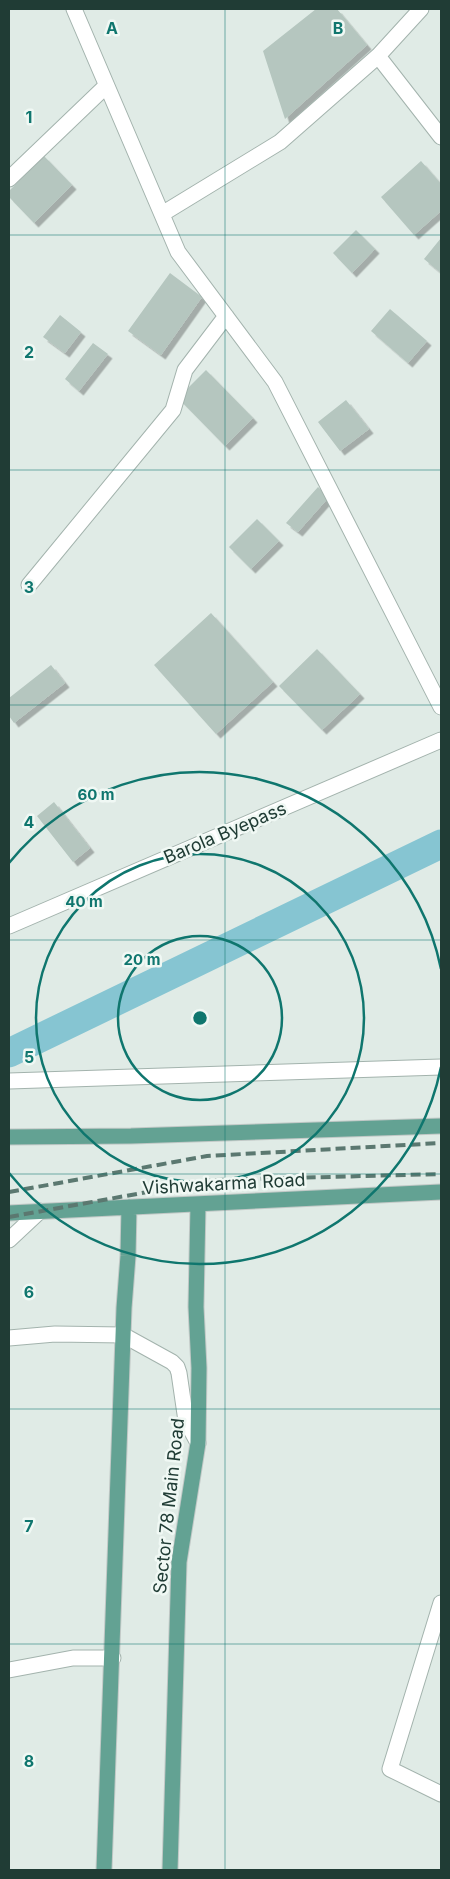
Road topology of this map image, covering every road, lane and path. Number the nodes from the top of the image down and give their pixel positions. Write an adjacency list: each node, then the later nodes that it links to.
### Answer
1 (74, 9): 4 (street)
2 (421, 9): 3 (street)
3 (378, 56): 5 (street); 7 (street)
4 (106, 86): 6 (street); 7 (street)
5 (441, 137)
6 (9, 179)
7 (162, 214): 8 (street)
8 (226, 316): 9 (street); 10 (street)
9 (29, 585)
10 (441, 707)
11 (441, 740): 12 (street, Barola Byepass)
12 (9, 926)
13 (441, 1067): 14 (street)
14 (9, 1081)
15 (441, 1126): 16 (main road)
16 (9, 1137)
17 (441, 1192): 18 (main road, Vishwakarma Road)
18 (198, 1205): 19 (main road, Vishwakarma Road); 25 (main road, Sector 78 Main Road)
19 (129, 1208): 20 (main road, Vishwakarma Road); 23 (main road)
20 (40, 1211): 21 (main road, Vishwakarma Road); 22 (street)
21 (9, 1213)
22 (9, 1240)
23 (123, 1335): 24 (street); 25 (street); 27 (main road)
24 (9, 1338)
25 (198, 1443): 31 (main road, Sector 78 Main Road)
26 (441, 1602): 29 (street)
27 (113, 1658): 28 (street); 30 (main road)
28 (9, 1670)
29 (441, 1794)
30 (104, 1870)
31 (170, 1870)

